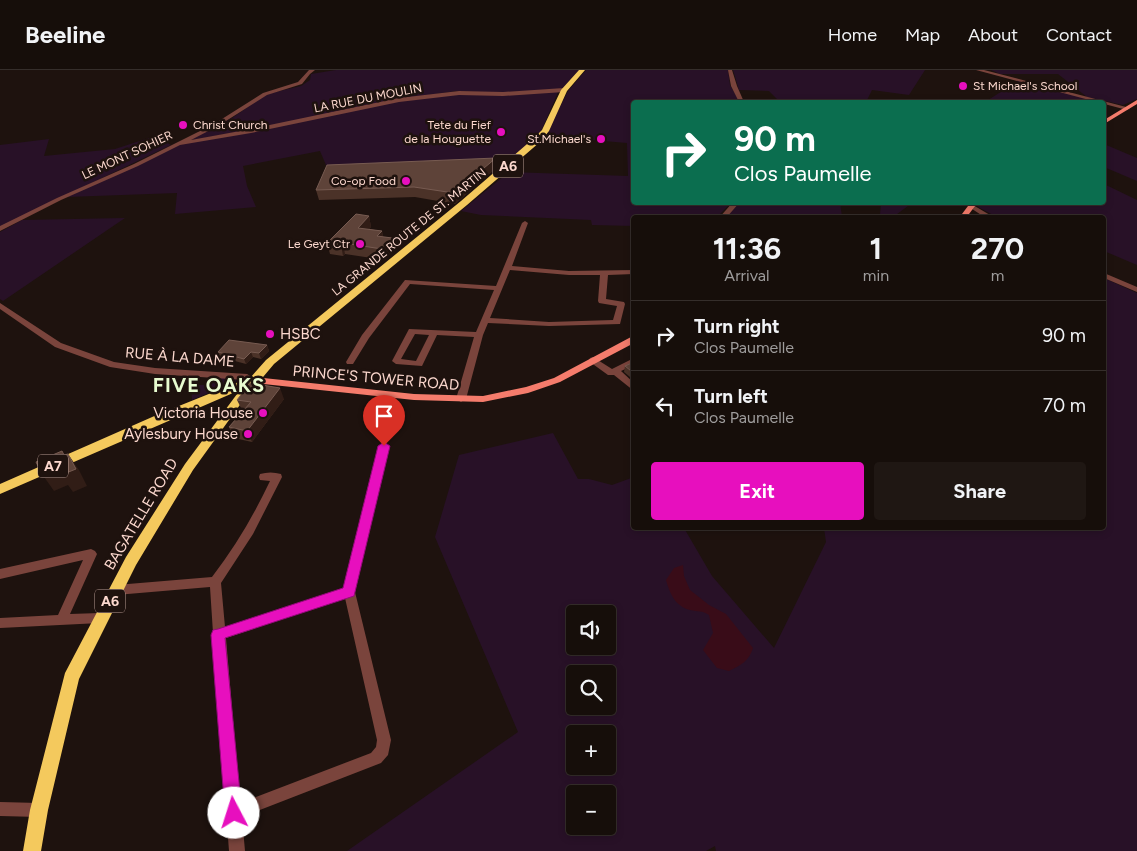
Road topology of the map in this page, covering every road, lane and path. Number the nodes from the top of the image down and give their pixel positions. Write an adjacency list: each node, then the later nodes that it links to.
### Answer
1 (314, 70): 13 (street, LE MONT SOHIER)
2 (582, 70): 5 (main road, A6)
3 (730, 70): 6 (street)
4 (978, 70): 7 (street)
5 (564, 90): 13 (street, LA RUE DU MOULIN); 37 (main road, LA GRANDE ROUTE DE ST. MARTIN / A6)
6 (741, 100)
7 (1096, 100)
8 (1137, 102): 10 (main road)
9 (1106, 103): 10 (street)
10 (1127, 108): 11 (main road); 12 (main road)
11 (1137, 111)
12 (1106, 121)
13 (177, 144): 21 (street, LE MONT SOHIER)
14 (734, 205): 17 (street)
15 (972, 205): 18 (main road)
16 (974, 205): 19 (street)
17 (725, 215)
18 (964, 215)
19 (988, 215)
20 (525, 223): 22 (street)
21 (0, 229)
22 (507, 268): 24 (street); 26 (street)
23 (631, 272): 24 (street)
24 (604, 273): 29 (street)
25 (1106, 276): 27 (street)
26 (498, 288): 29 (street); 34 (street)
27 (1137, 290)
28 (0, 305): 37 (street, RUE À LA DAME)
29 (486, 320): 31 (street)
30 (434, 332): 30 (street); 31 (street)
31 (479, 335): 41 (street)
32 (631, 341): 33 (main road, PRINCE'S TOWER ROAD)
33 (593, 360): 36 (street); 41 (main road, PRINCE'S TOWER ROAD)
34 (350, 362)
35 (631, 363): 36 (street)
36 (615, 371): 38 (street)
37 (253, 380): 39 (main road, A7); 40 (main road, BAGATELLE ROAD / A6); 41 (main road, PRINCE'S TOWER ROAD)
38 (631, 385)
39 (219, 393): 40 (main road); 44 (main road, A7)
40 (238, 399): 47 (main road, BAGATELLE ROAD / A6)
41 (461, 399)
42 (384, 446): 48 (street)
43 (264, 477): 46 (street)
44 (0, 490)
45 (0, 574): 50 (street)
46 (214, 582): 47 (street); 52 (street)
47 (116, 590): 49 (main road, BAGATELLE ROAD / A6)
48 (349, 592): 52 (street); 55 (street)
49 (100, 618): 50 (street); 54 (main road, BAGATELLE ROAD / A6)
50 (62, 619): 51 (street)
51 (0, 623)
52 (218, 635): 55 (street)
53 (0, 808): 54 (street)
54 (39, 810): 56 (main road, BAGATELLE ROAD / A6)
55 (234, 813): 57 (street)
56 (32, 851)
57 (237, 851)

